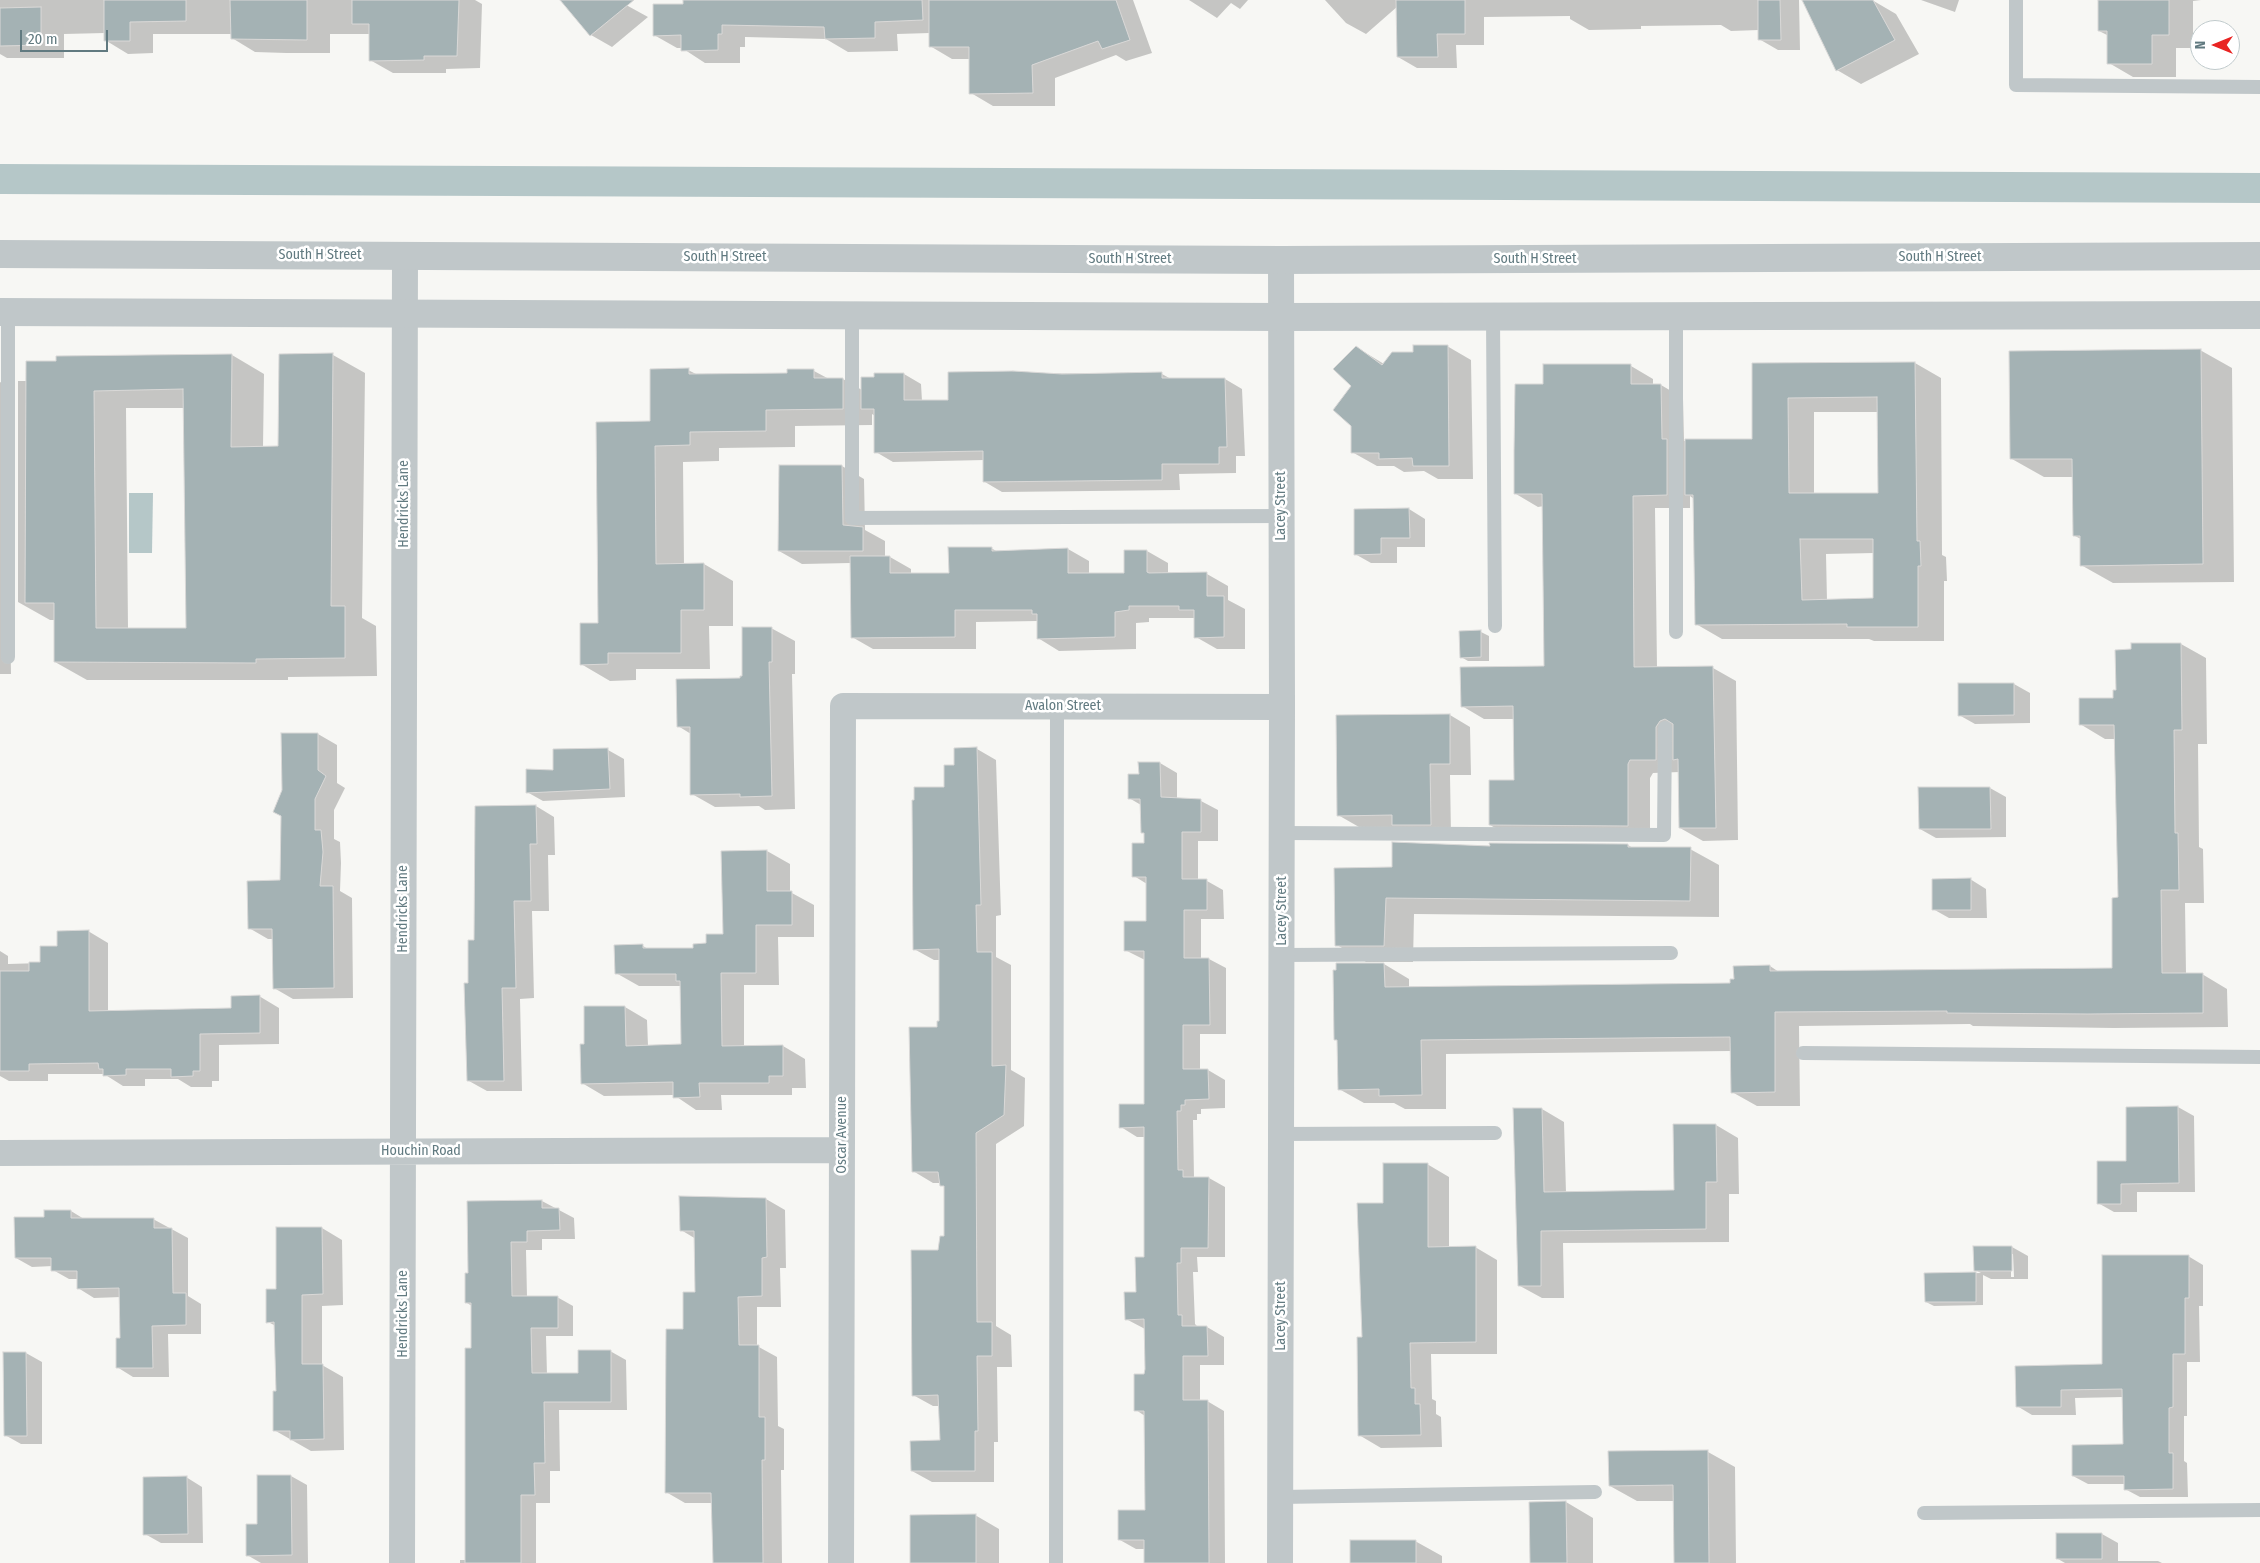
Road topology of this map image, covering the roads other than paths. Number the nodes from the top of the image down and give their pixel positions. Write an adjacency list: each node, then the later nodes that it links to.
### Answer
1 (2016, 0): 2 (lane)
2 (2260, 87)
3 (0, 254): 4 (street, South H Street)
4 (405, 255): 6 (street, South H Street); 8 (street, Hendricks Lane)
5 (2260, 256): 6 (street, South H Street)
6 (1281, 260): 13 (street, Lacey Street)
7 (4, 312): 8 (street); 17 (lane)
8 (404, 313): 9 (street); 30 (street, Hendricks Lane)
9 (852, 315): 13 (street); 14 (lane)
10 (2260, 315): 12 (street)
11 (1492, 316): 12 (street); 13 (street); 15 (lane)
12 (1676, 316): 16 (lane)
13 (1280, 317): 14 (street, Lacey Street)
14 (1282, 516): 20 (street, Lacey Street)
15 (1496, 626)
16 (1676, 632)
17 (8, 657)
18 (843, 706): 19 (street, Avalon Street); 29 (street, Oscar Avenue)
19 (1057, 706): 20 (street, Avalon Street); 38 (lane)
20 (1282, 707): 22 (street, Lacey Street)
21 (1665, 728): 22 (lane)
22 (1282, 833): 24 (street, Lacey Street)
23 (1671, 953): 24 (lane)
24 (1282, 955): 28 (street, Lacey Street)
25 (1803, 1053): 26 (lane)
26 (2260, 1057)
27 (1496, 1132): 28 (lane)
28 (1281, 1134): 33 (street, Lacey Street)
29 (842, 1150): 30 (street, Houchin Road); 37 (street, Oscar Avenue)
30 (403, 1152): 31 (street, Houchin Road); 36 (street, Hendricks Lane)
31 (0, 1153)
32 (1595, 1492): 33 (lane)
33 (1280, 1497): 39 (street, Lacey Street)
34 (2260, 1510): 35 (lane)
35 (1924, 1513)
36 (402, 1563)
37 (841, 1563)
38 (1056, 1563)
39 (1280, 1563)

